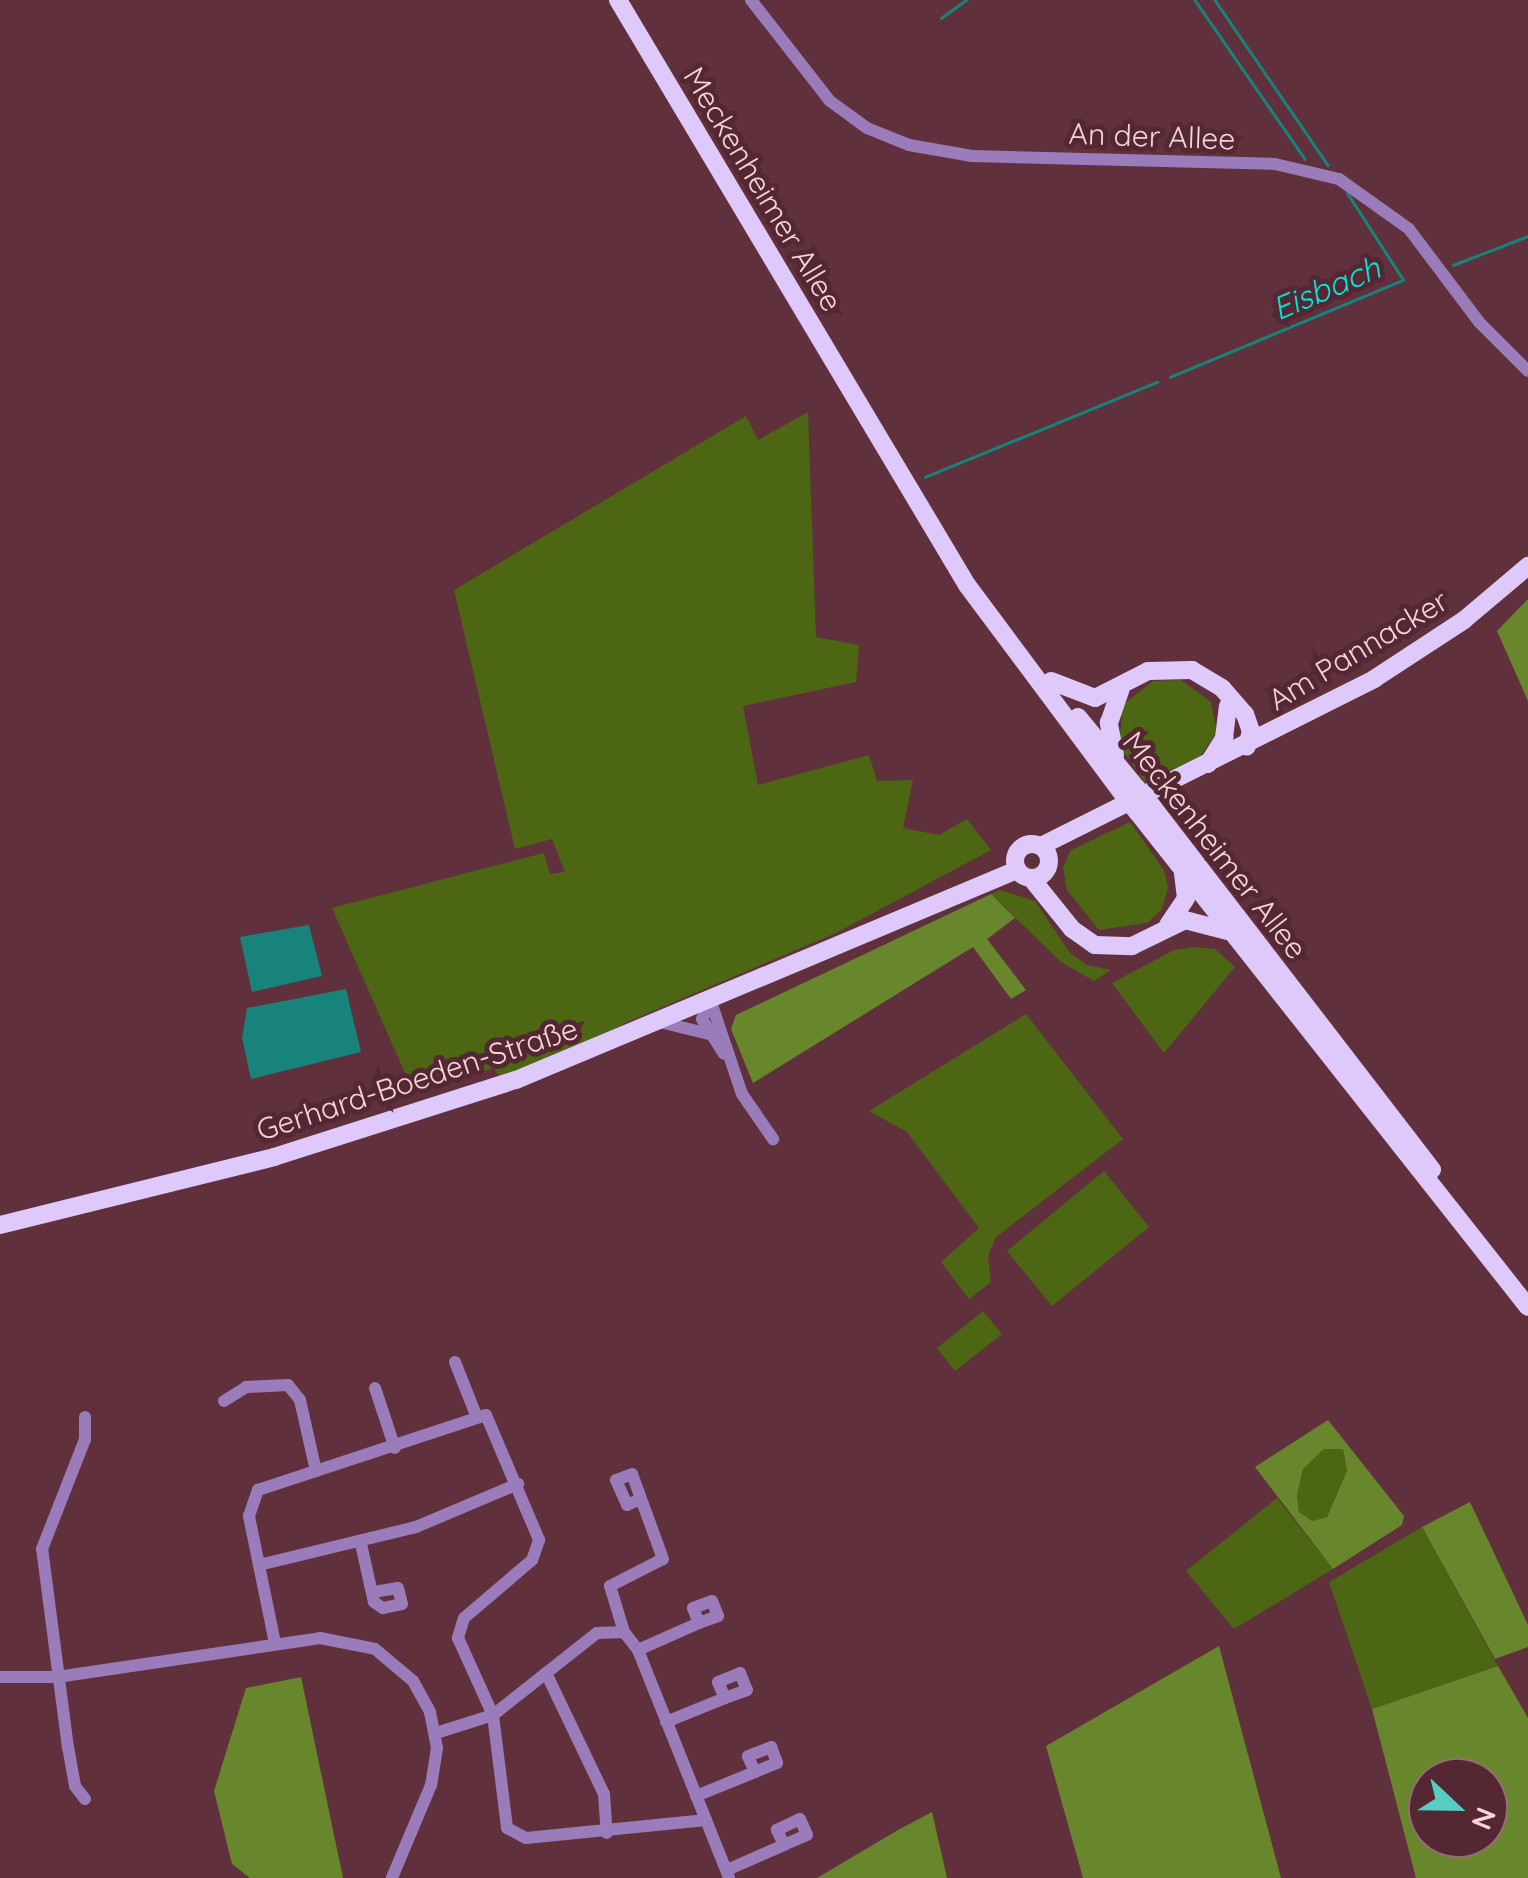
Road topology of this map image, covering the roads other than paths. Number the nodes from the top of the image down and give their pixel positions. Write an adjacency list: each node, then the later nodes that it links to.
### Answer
1 (618, 0): 4 (main road, Meckenheimer Allee)
2 (751, 0): 3 (street, An der Allee)
3 (1528, 372)
4 (955, 558): 6 (main road, Meckenheimer Allee); 12 (main road, Meckenheimer Allee)
5 (1528, 566): 9 (main road, Am Pannacker)
6 (1052, 682): 7 (main road); 12 (main road, Meckenheimer Allee)
7 (1122, 688): 8 (main road); 12 (main road)
8 (1236, 710): 9 (main road); 10 (main road); 11 (main road)
9 (1296, 722): 10 (main road, Am Pannacker)
10 (1247, 746): 11 (main road, Am Pannacker)
11 (1207, 765): 14 (main road, Am Pannacker)
12 (1129, 786): 13 (main road, Meckenheimer Allee, bridge)
13 (1145, 810): 15 (main road, Meckenheimer Allee); 23 (main road, Meckenheimer Allee)
14 (1033, 863): 16 (main road); 18 (main road, Gerhard-Boeden-Straße)
15 (1181, 868): 16 (main road); 17 (main road, Meckenheimer Allee)
16 (1166, 927): 17 (main road)
17 (1234, 934): 23 (main road, Meckenheimer Allee)
18 (711, 1002): 19 (main road, Gerhard-Boeden-Straße); 20 (street); 21 (street)
19 (664, 1022): 20 (street); 24 (main road, Gerhard-Boeden-Straße)
20 (710, 1034): 21 (street)
21 (725, 1056): 22 (street)
22 (773, 1138)
23 (1426, 1170): 25 (main road, Meckenheimer Allee)
24 (0, 1225)
25 (1528, 1307)
26 (454, 1362): 29 (street)
27 (375, 1388): 31 (street)
28 (224, 1401): 32 (street)
29 (476, 1415): 31 (street); 33 (street)
30 (85, 1417): 43 (street)
31 (396, 1448): 32 (street)
32 (316, 1471): 36 (street)
33 (518, 1484): 35 (street); 46 (street)
34 (638, 1500): 39 (street)
35 (361, 1544): 36 (street); 37 (street)
36 (259, 1565): 40 (street)
37 (372, 1592)
38 (700, 1623): 41 (street)
39 (624, 1632): 41 (street); 42 (street)
40 (274, 1644): 43 (street); 48 (street)
41 (638, 1650): 47 (street)
42 (546, 1674): 46 (street); 53 (street)
43 (57, 1678): 44 (street); 51 (street)
44 (1, 1679)
45 (725, 1698): 47 (street)
46 (493, 1714): 48 (street); 53 (street)
47 (666, 1722): 50 (street)
48 (436, 1733): 56 (street)
49 (755, 1772): 50 (street)
50 (696, 1796): 52 (street)
51 (85, 1799)
52 (706, 1820): 53 (street); 55 (street)
53 (607, 1833)
54 (784, 1845): 55 (street)
55 (728, 1874)
56 (392, 1878)

